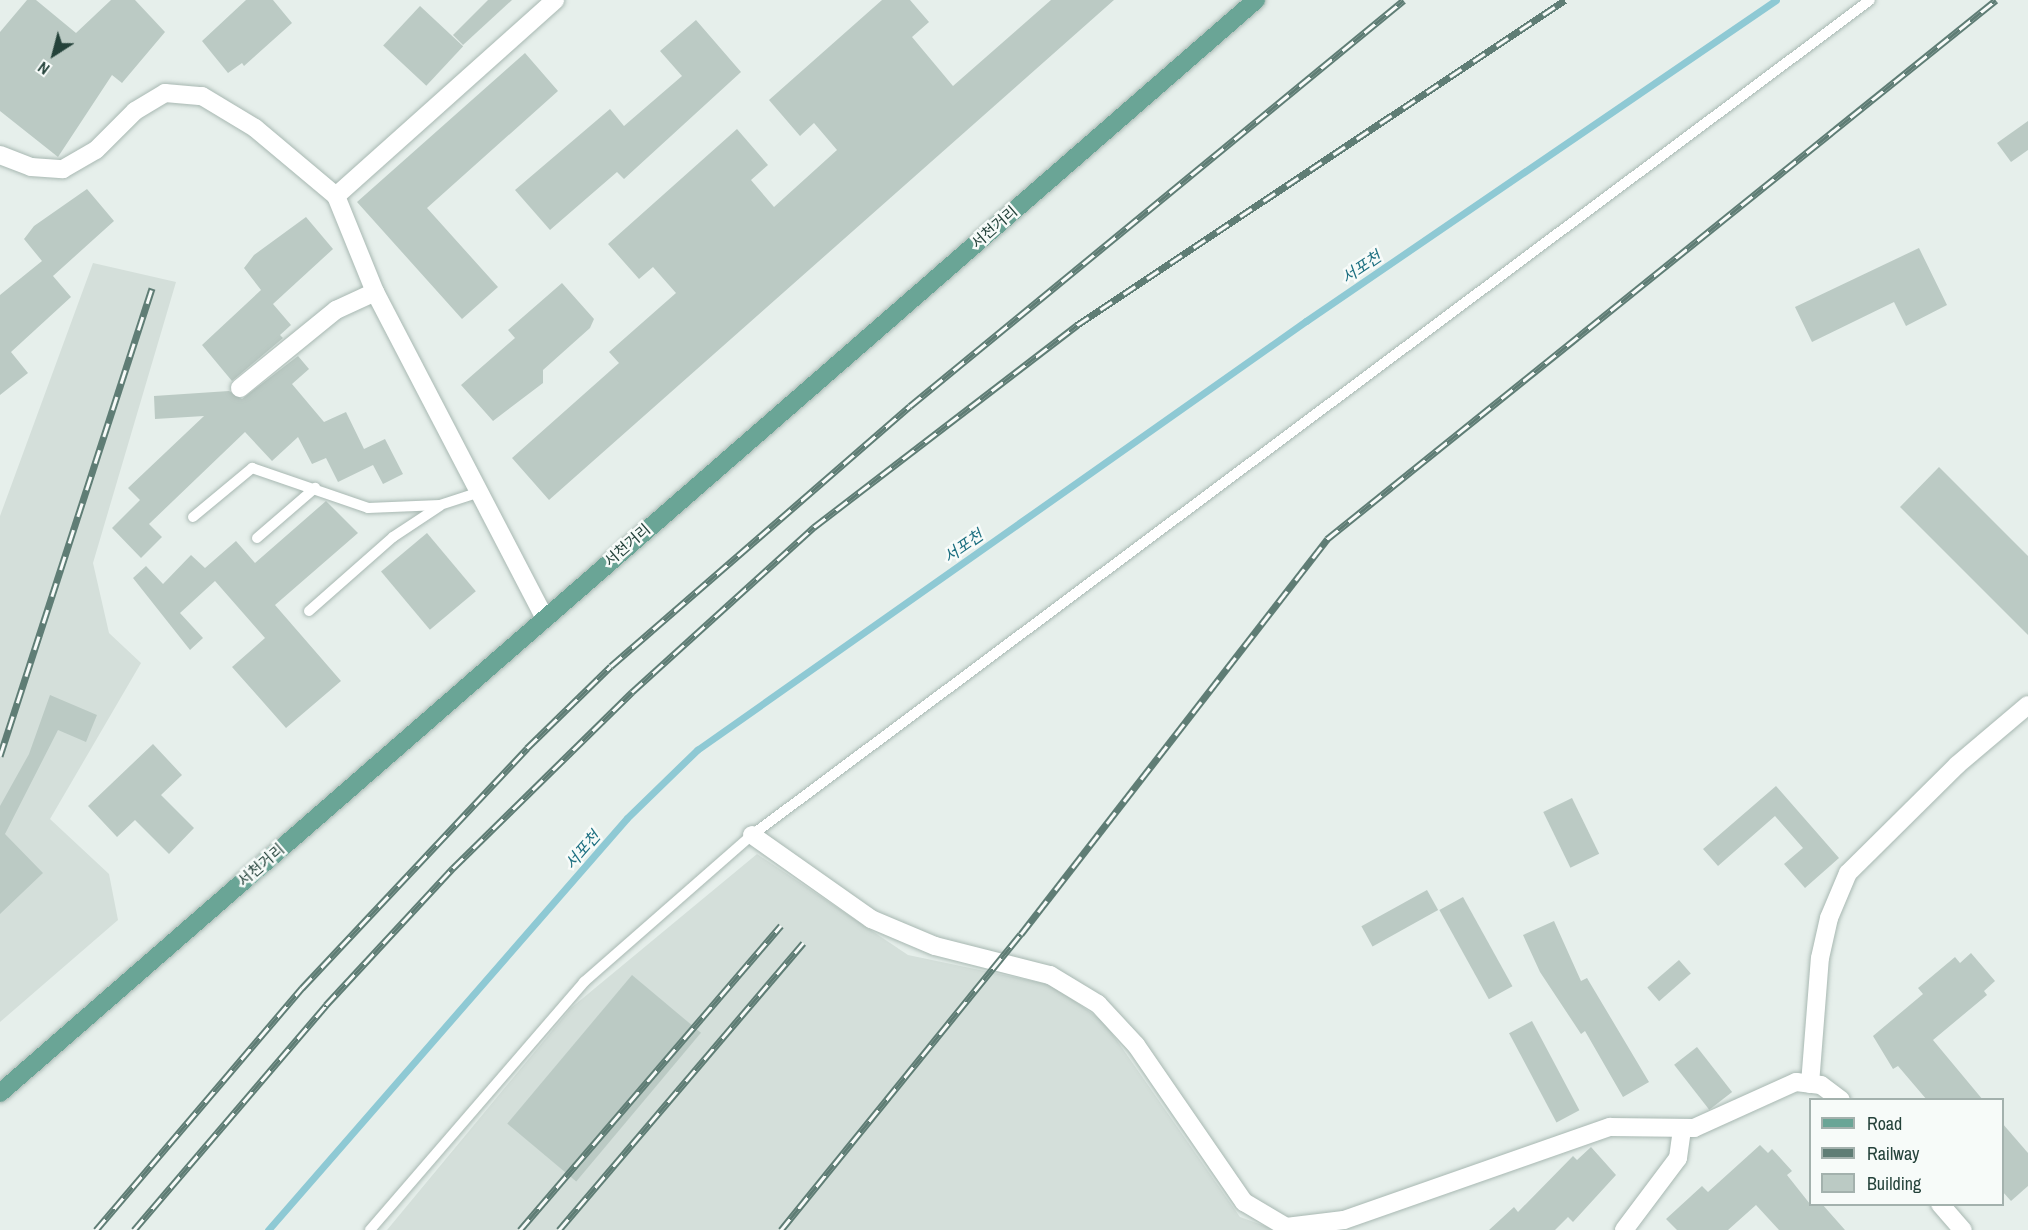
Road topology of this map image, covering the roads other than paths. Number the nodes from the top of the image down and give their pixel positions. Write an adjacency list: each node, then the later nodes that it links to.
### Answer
1 (555, 0): 5 (street)
2 (1256, 0): 14 (main road, 서천거리)
3 (1870, 0): 16 (lane)
4 (0, 155): 5 (street)
5 (336, 196): 6 (street)
6 (375, 292): 7 (street); 9 (street)
7 (240, 387)
8 (315, 488): 10 (lane); 11 (lane); 12 (lane)
9 (480, 492): 10 (lane); 14 (street)
10 (440, 505): 13 (lane)
11 (193, 517)
12 (257, 538)
13 (309, 611)
14 (544, 616): 18 (main road, 서천거리)
15 (2028, 705): 17 (street)
16 (752, 835): 20 (street); 22 (lane)
17 (1810, 1084): 19 (street); 20 (street)
18 (0, 1093)
19 (1837, 1098)
20 (1682, 1128): 23 (street)
21 (1942, 1206): 24 (street)
22 (370, 1230)
23 (1624, 1230)
24 (1963, 1230)

